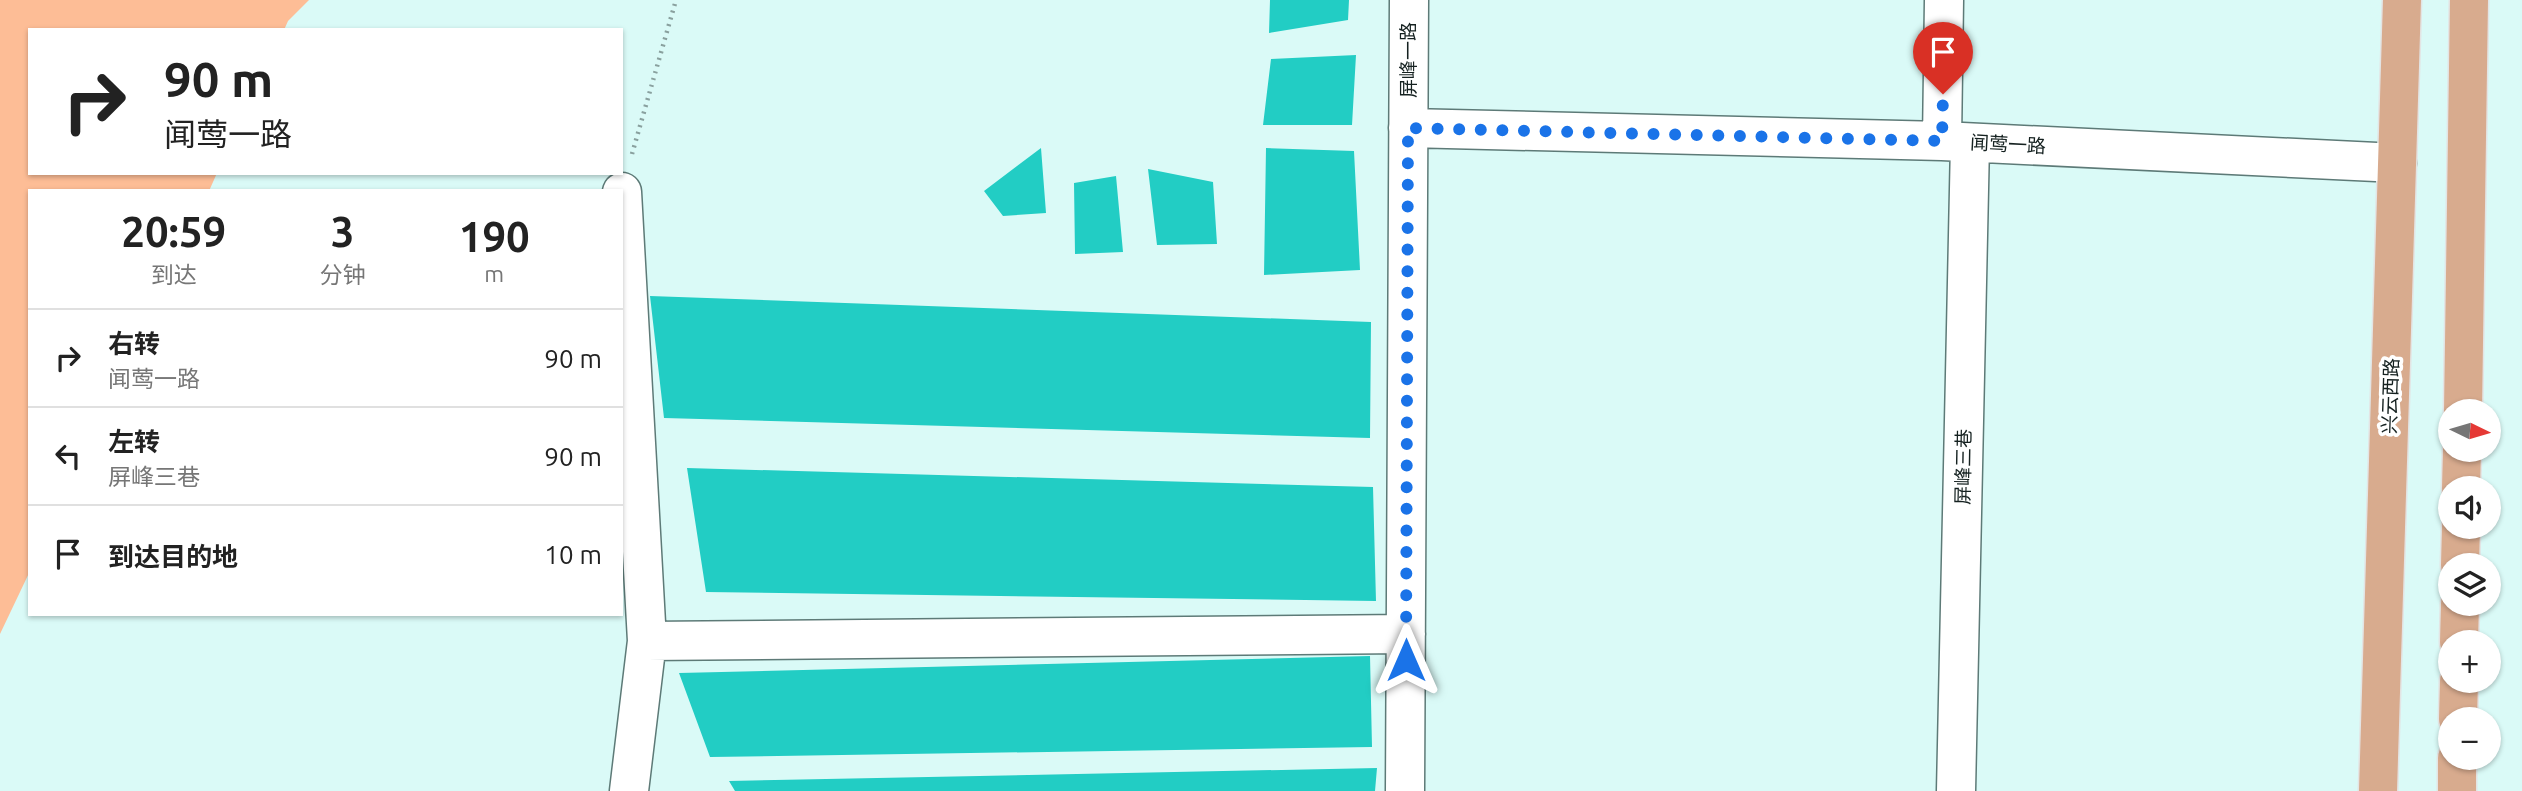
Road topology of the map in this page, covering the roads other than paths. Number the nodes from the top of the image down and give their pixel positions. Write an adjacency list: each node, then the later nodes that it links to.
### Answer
1 (1409, 0): 5 (street, 屏峰一路)
2 (1944, 0): 6 (street, 屏峰三巷)
3 (2402, 0): 7 (main road, 兴云西路)
4 (2469, 0): 9 (main road)
5 (1408, 128): 6 (street, 闻莺一路); 10 (street, 屏峰一路)
6 (1956, 142): 7 (street, 闻莺一路); 15 (street, 屏峰三巷)
7 (2398, 163): 16 (main road, 兴云西路)
8 (623, 210): 11 (street)
9 (2463, 399)
10 (1406, 634): 11 (street); 14 (street, 屏峰一路)
11 (647, 641): 13 (street)
12 (2458, 770): 17 (main road)
13 (629, 791)
14 (1405, 791)
15 (1956, 791)
16 (2378, 791)
17 (2457, 791)

